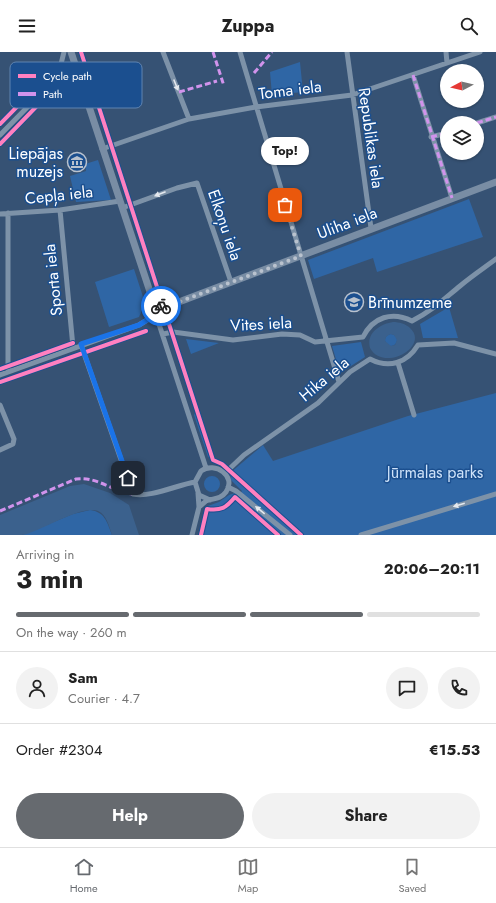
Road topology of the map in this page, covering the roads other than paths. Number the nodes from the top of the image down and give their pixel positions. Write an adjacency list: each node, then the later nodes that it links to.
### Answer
1 (64, 52): 8 (street)
2 (71, 52): 9 (main road)
3 (163, 52): 17 (street, one-way to 17)
4 (240, 52): 13 (street)
5 (347, 52): 12 (street, Republikas iela)
6 (446, 52): 10 (street)
7 (480, 52): 10 (street, Toma iela)
8 (62, 62)
9 (75, 62)
10 (447, 63): 11 (street, Toma iela)
11 (413, 75): 12 (street, Toma iela); 21 (street)
12 (352, 95): 13 (street, Toma iela); 29 (street, Republikas iela)
13 (256, 107): 17 (street, Toma iela); 30 (street)
14 (27, 108): 20 (street)
15 (89, 108): 22 (main road)
16 (496, 117): 18 (street)
17 (189, 119): 22 (street, Toma iela)
18 (484, 121)
19 (440, 134): 21 (street)
20 (0, 135)
21 (431, 137): 24 (street)
22 (102, 149): 25 (main road)
23 (496, 182): 24 (main road, Uliha iela)
24 (452, 198): 29 (main road, Uliha iela)
25 (121, 205): 26 (street, Cepļa iela); 32 (street, Elkoņu iela, one-way to 25); 33 (main road)
26 (60, 210): 27 (street, Cepļa iela); 39 (street, Sporta iela)
27 (8, 213): 28 (street, Cepļa iela); 42 (street)
28 (0, 214)
29 (371, 228): 30 (main road, Uliha iela)
30 (301, 256): 32 (main road, Uliha iela); 37 (street)
31 (496, 259): 37 (street, Vites iela)
32 (231, 282): 34 (main road, Uliha iela)
33 (154, 304): 34 (main road); 35 (main road)
34 (163, 308): 35 (main road)
35 (155, 317): 36 (street); 38 (street)
36 (162, 334): 37 (street, Vites iela); 48 (street)
37 (326, 342): 44 (street)
38 (81, 344): 39 (street); 50 (street)
39 (73, 347): 42 (street)
40 (496, 354): 41 (street)
41 (398, 363): 44 (street, Hika iela); 46 (street)
42 (8, 372): 43 (street)
43 (0, 374)
44 (339, 382): 49 (street, Hika iela)
45 (0, 405): 47 (street)
46 (414, 415)
47 (0, 450)
48 (206, 468): 49 (street); 50 (street)
49 (225, 473): 51 (street)
50 (195, 482): 52 (street)
51 (228, 487): 54 (street); 57 (street, one-way to 51)
52 (198, 492): 54 (street); 55 (street)
53 (496, 494): 58 (street, one-way to 58)
54 (210, 500): 55 (street)
55 (199, 507): 56 (street)
56 (192, 535)
57 (290, 535)
58 (361, 535)

